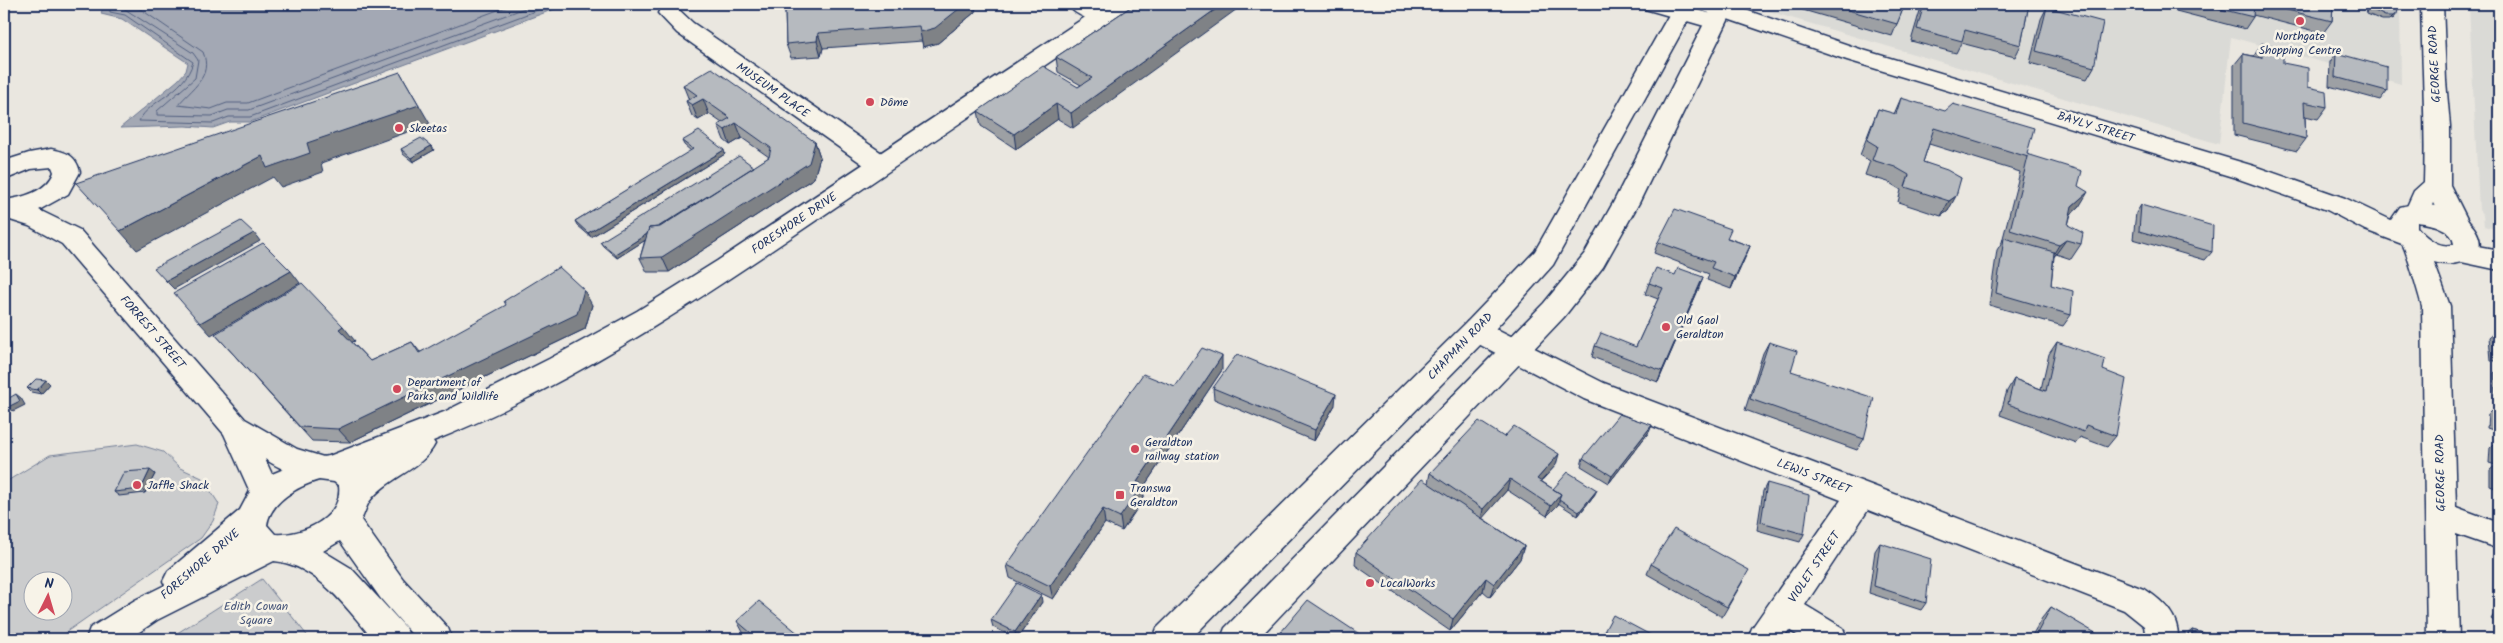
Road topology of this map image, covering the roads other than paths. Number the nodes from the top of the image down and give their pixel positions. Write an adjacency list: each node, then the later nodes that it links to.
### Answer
1 (1078, 4): 5 (street)
2 (1653, 4): 4 (street, BAYLY STREET)
3 (2432, 4): 10 (street, GEORGE ROAD)
4 (1706, 9): 12 (street, BAYLY STREET); 18 (street, CHAPMAN ROAD); 19 (street)
5 (1111, 10): 7 (street, FORESHORE DRIVE)
6 (669, 13): 7 (street, MUSEUM PLACE)
7 (880, 164): 20 (street, FORESHORE DRIVE)
8 (4, 171): 9 (street, FORREST STREET)
9 (64, 180): 11 (street, FORREST STREET); 13 (street, FORREST STREET)
10 (2437, 185): 12 (street); 14 (street, GEORGE ROAD)
11 (5, 209): 13 (street, FORREST STREET)
12 (2413, 227): 14 (street); 14 (street); 17 (street, GEORGE ROAD)
13 (71, 237): 21 (street, FORREST STREET)
14 (2461, 242): 15 (street); 16 (street); 17 (street, GEORGE ROAD)
15 (2499, 244)
16 (2499, 260)
17 (2436, 306): 26 (street, GEORGE ROAD)
18 (1477, 330): 19 (street, LEWIS STREET); 32 (street, CHAPMAN ROAD)
19 (1515, 351): 23 (street, LEWIS STREET); 36 (street)
20 (454, 420): 22 (street, FORESHORE DRIVE); 25 (street, FORESHORE DRIVE)
21 (236, 427): 22 (street, FORREST STREET); 24 (street, FORREST STREET)
22 (325, 468): 24 (street); 25 (street)
23 (1862, 494): 30 (street, VIOLET STREET); 31 (street, LEWIS STREET)
24 (260, 506): 28 (street); 29 (street, FORESHORE DRIVE)
25 (349, 508): 28 (street); 35 (street)
26 (2441, 516): 27 (street); 39 (street, GEORGE ROAD)
27 (2499, 536)
28 (277, 547): 29 (street, FORESHORE DRIVE); 34 (street)
29 (146, 610): 33 (street, FORESHORE DRIVE)
30 (1785, 610): 37 (street, VIOLET STREET); 38 (street)
31 (2159, 627)
32 (1178, 636)
33 (102, 639)
34 (394, 639)
35 (436, 639)
36 (1237, 639)
37 (1764, 639)
38 (1831, 639)
39 (2443, 639)

